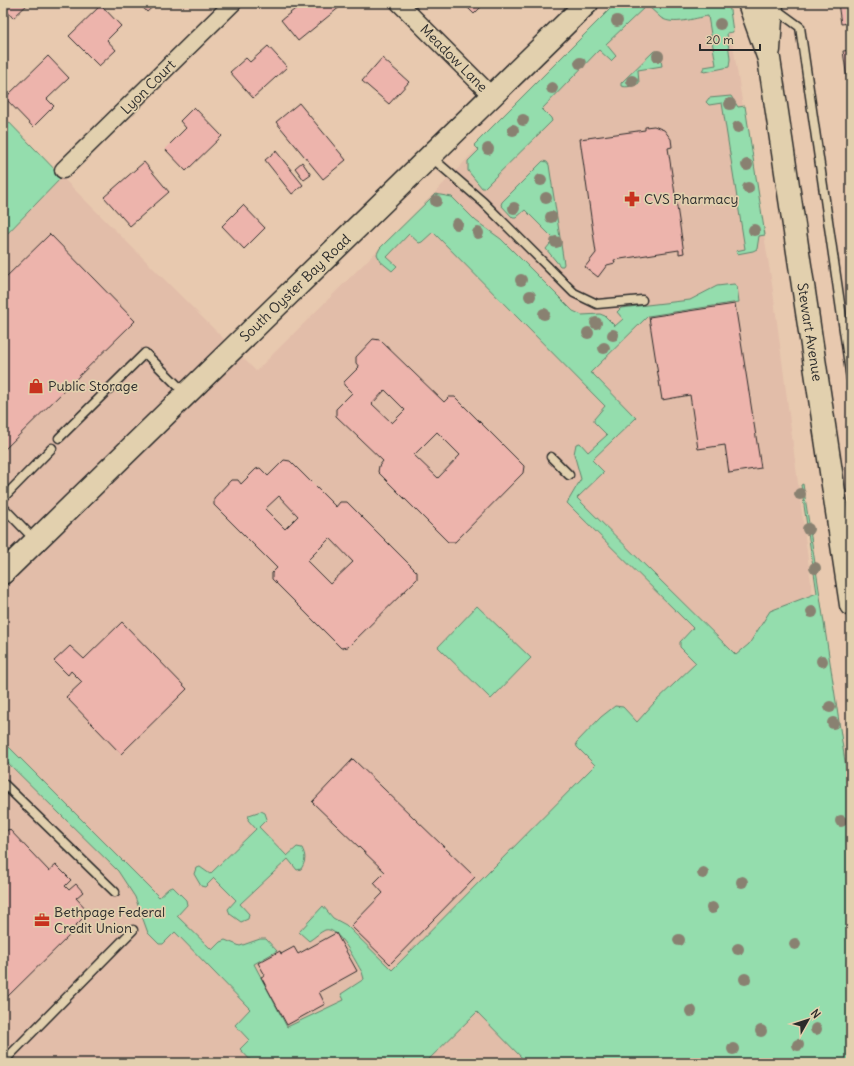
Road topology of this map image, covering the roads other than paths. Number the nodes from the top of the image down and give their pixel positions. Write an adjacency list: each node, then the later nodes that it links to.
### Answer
1 (233, 3): 9 (street, Lyon Court)
2 (399, 3): 7 (street, Meadow Lane)
3 (587, 3): 7 (main road, South Oyster Bay Road)
4 (749, 3): 6 (main road, Stewart Avenue)
5 (772, 5): 6 (main road, Stewart Avenue); 11 (lane)
6 (769, 59): 21 (main road, Stewart Avenue)
7 (492, 96): 8 (main road, South Oyster Bay Road)
8 (430, 156): 10 (lane); 12 (main road, South Oyster Bay Road)
9 (63, 170)
10 (642, 300)
11 (851, 379)
12 (186, 395): 13 (lane); 19 (main road, South Oyster Bay Road)
13 (59, 438)
14 (52, 448): 17 (lane)
15 (551, 457): 16 (lane)
16 (570, 475)
17 (3, 498)
18 (3, 507): 19 (lane)
19 (36, 541): 20 (main road, South Oyster Bay Road)
20 (3, 573)
21 (851, 601): 22 (main road, Stewart Avenue)
22 (851, 604)
23 (3, 783): 24 (lane)
24 (115, 892)
25 (133, 930): 26 (lane)
26 (3, 1062)

